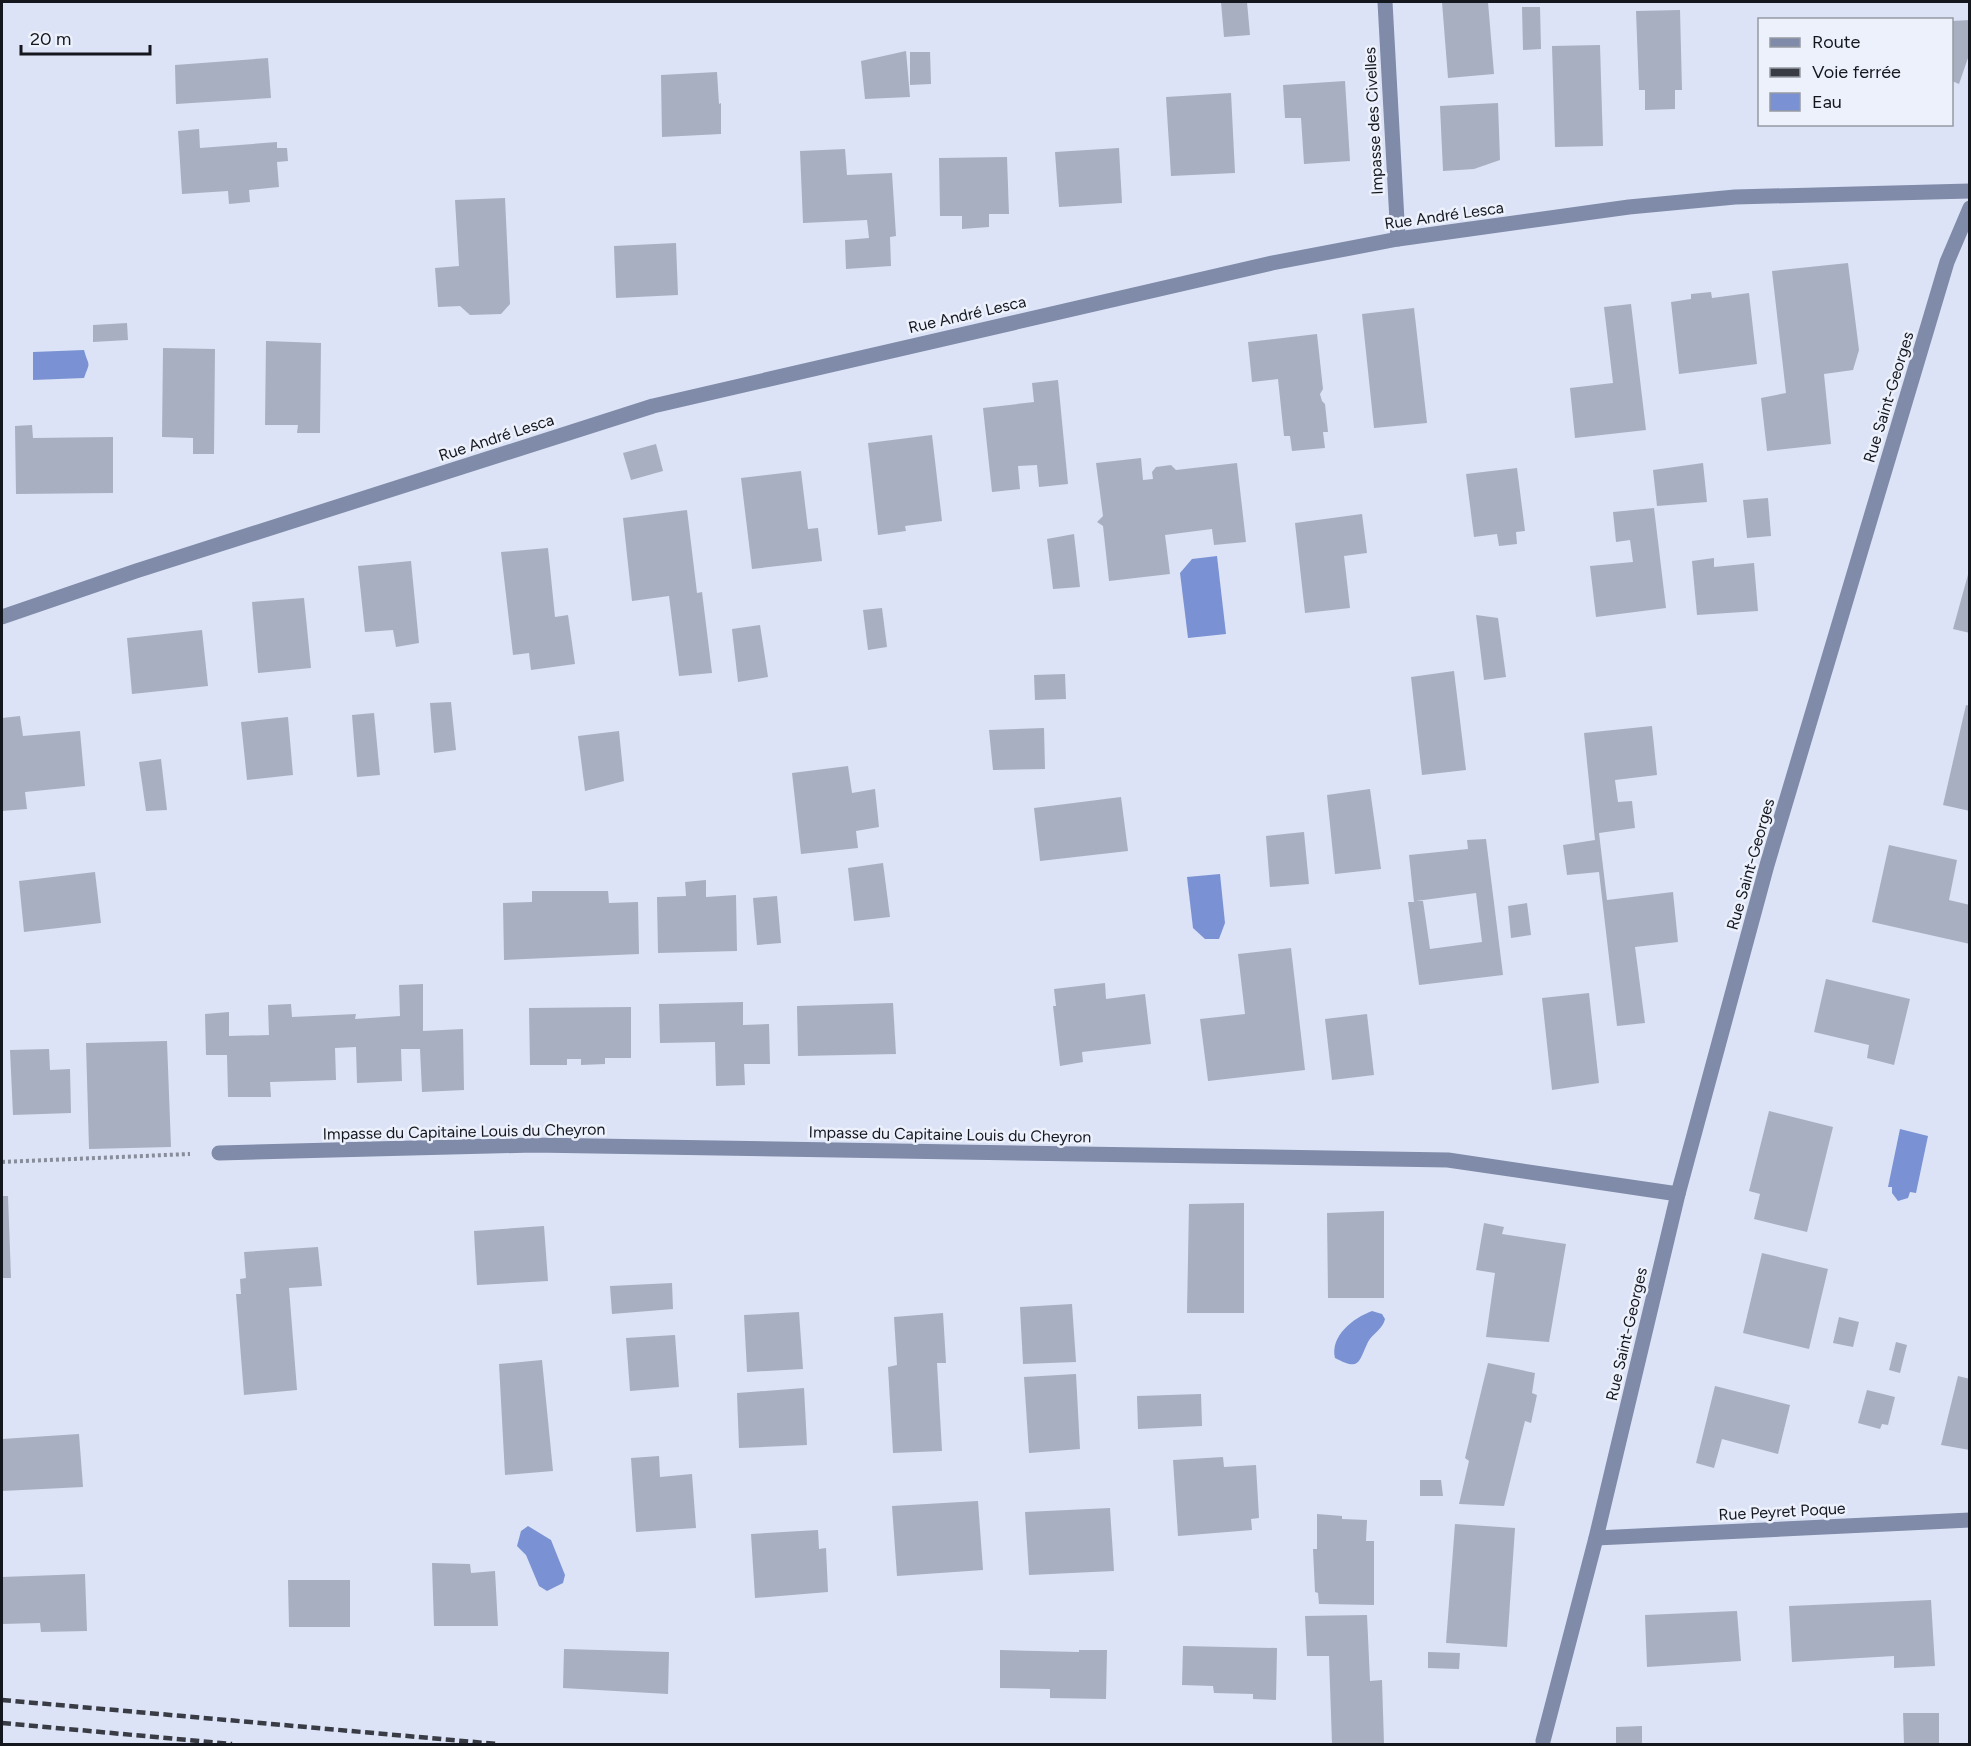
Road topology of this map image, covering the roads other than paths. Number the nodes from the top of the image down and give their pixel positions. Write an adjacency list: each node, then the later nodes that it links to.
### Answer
1 (1385, 2): 4 (street, Impasse des Civelles)
2 (1970, 191): 4 (street, Rue André Lesca)
3 (1970, 208): 7 (street, Rue Saint-Georges)
4 (1398, 239): 5 (street, Rue André Lesca)
5 (2, 616)
6 (219, 1153): 7 (street, Impasse du Capitaine Louis du Cheyron)
7 (1678, 1194): 9 (street, Rue Saint-Georges)
8 (1970, 1520): 9 (street, Rue Peyret Poque)
9 (1596, 1538): 10 (street, Rue Saint-Georges)
10 (1543, 1741)

